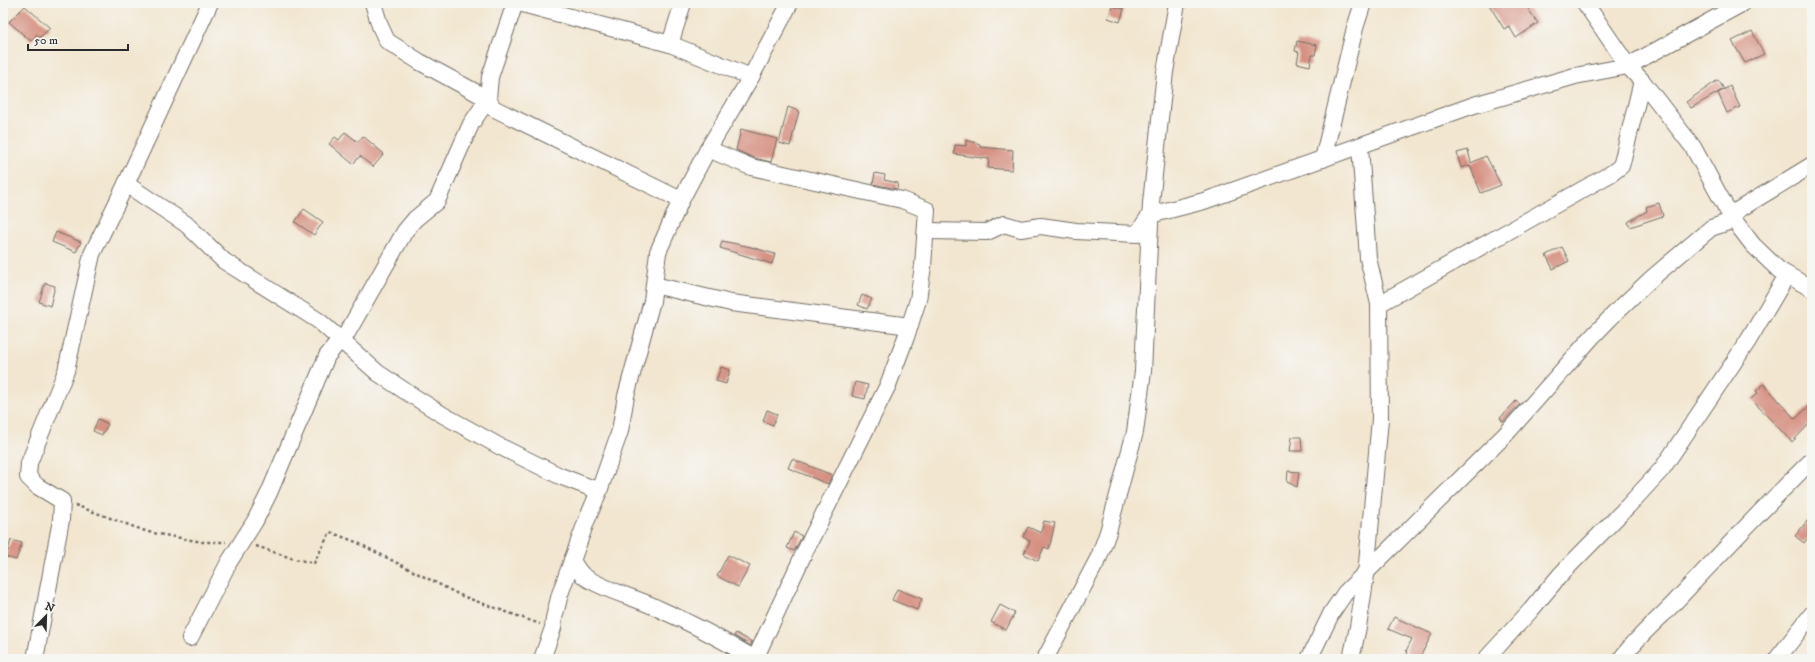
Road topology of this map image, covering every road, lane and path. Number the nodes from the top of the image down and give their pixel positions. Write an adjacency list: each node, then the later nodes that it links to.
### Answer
1 (210, 3): 20 (street)
2 (373, 3): 15 (street)
3 (515, 3): 15 (street)
4 (519, 3): 11 (street)
5 (683, 3): 11 (street)
6 (790, 3): 13 (street)
7 (1177, 3): 22 (street)
8 (1363, 3): 18 (street)
9 (1585, 3): 12 (street)
10 (1743, 3): 12 (street)
11 (670, 44): 13 (street)
12 (1628, 66): 14 (street); 16 (street)
13 (751, 77): 17 (street)
14 (1642, 81): 23 (street); 28 (street)
15 (488, 99): 21 (street); 30 (street)
16 (1360, 146): 18 (street); 28 (street)
17 (708, 149): 21 (street); 24 (street)
18 (1323, 159): 22 (street)
19 (1812, 164): 23 (street)
20 (126, 184): 30 (street); 33 (street)
21 (681, 200): 26 (street)
22 (1150, 215): 24 (street); 43 (street)
23 (1732, 217): 25 (street); 36 (street)
24 (926, 231): 29 (street)
25 (1787, 275): 27 (street); 46 (street)
26 (654, 285): 29 (street); 32 (street)
27 (1812, 289)
28 (1379, 304): 36 (street)
29 (910, 326): 42 (street)
30 (341, 339): 32 (street); 34 (street)
31 (1812, 460): 47 (street)
32 (599, 491): 35 (street)
33 (62, 501): 34 (path); 40 (street)
34 (243, 542): 38 (path); 39 (street)
35 (572, 560): 38 (street); 42 (street)
36 (1366, 575): 44 (street); 45 (street)
37 (1812, 614): 48 (street)
38 (554, 628): 41 (street)
39 (190, 638)
40 (35, 659)
41 (542, 659)
42 (755, 659)
43 (1045, 659)
44 (1309, 659)
45 (1351, 659)
46 (1486, 659)
47 (1621, 659)
48 (1777, 659)

